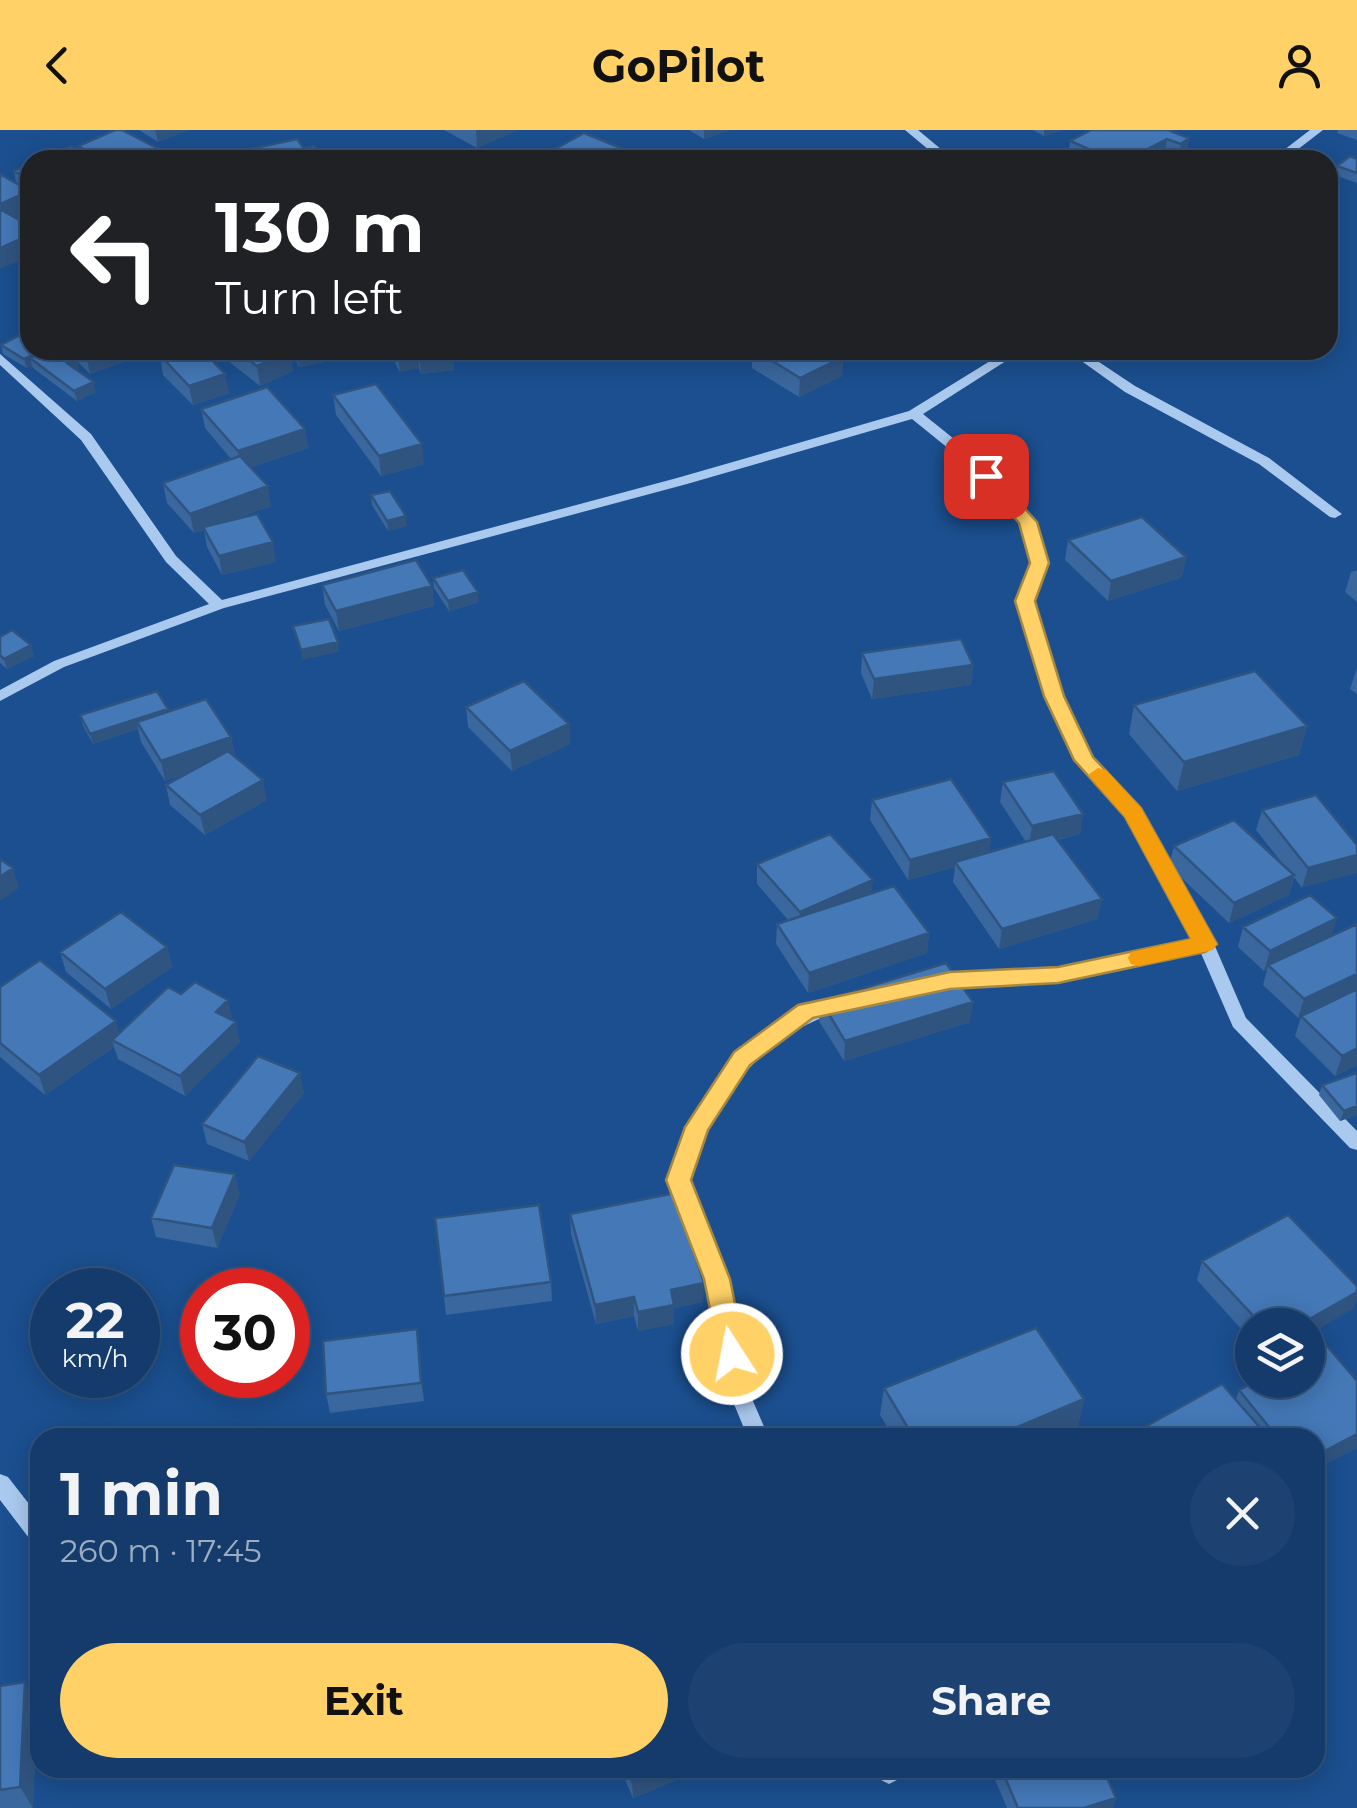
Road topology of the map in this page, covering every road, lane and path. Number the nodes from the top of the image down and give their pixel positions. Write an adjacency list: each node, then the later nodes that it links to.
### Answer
1 (912, 130): 3 (street)
2 (1317, 130): 4 (street)
3 (936, 150)
4 (1290, 150)
5 (0, 358): 10 (street)
6 (1001, 360): 8 (street)
7 (1087, 360): 9 (street)
8 (914, 414): 10 (street); 12 (street)
9 (1335, 514)
10 (219, 605): 11 (street)
11 (0, 696)
12 (1205, 944): 13 (street); 15 (street)
13 (914, 988)
14 (860, 1000): 16 (street)
15 (1357, 1144)
16 (755, 1428)
17 (0, 1484): 18 (street)
18 (30, 1523)

